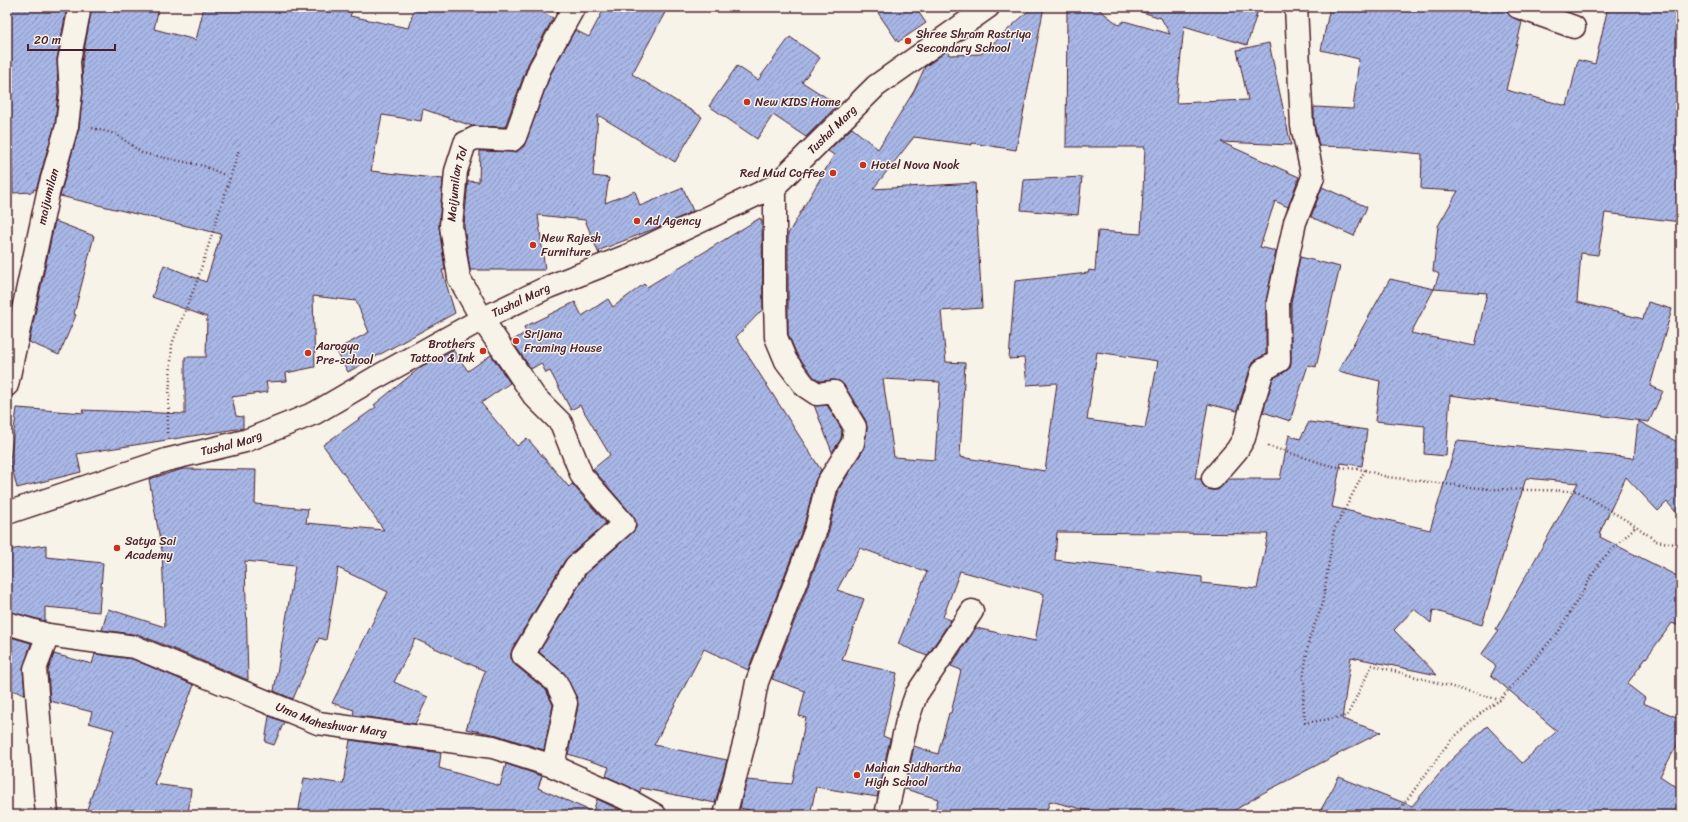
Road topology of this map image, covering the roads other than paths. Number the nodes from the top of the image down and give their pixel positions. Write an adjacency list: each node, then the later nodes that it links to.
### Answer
1 (80, 7): 9 (street, maijumilan)
2 (574, 7): 8 (street, Maijumilan Tol)
3 (988, 7): 7 (street, Tushal Marg)
4 (1296, 7): 10 (street)
5 (1518, 7): 6 (street)
6 (1574, 27)
7 (776, 186): 8 (street, Tushal Marg); 18 (street)
8 (482, 319): 11 (street, Tushal Marg); 15 (street)
9 (7, 385)
10 (1213, 478)
11 (7, 513)
12 (972, 611): 19 (street)
13 (7, 623): 14 (street, Uma Maheshwar Marg)
14 (48, 635): 15 (street, Uma Maheshwar Marg); 16 (street)
15 (553, 766): 17 (street, Uma Maheshwar Marg)
16 (47, 815)
17 (655, 815)
18 (725, 815)
19 (886, 815)

